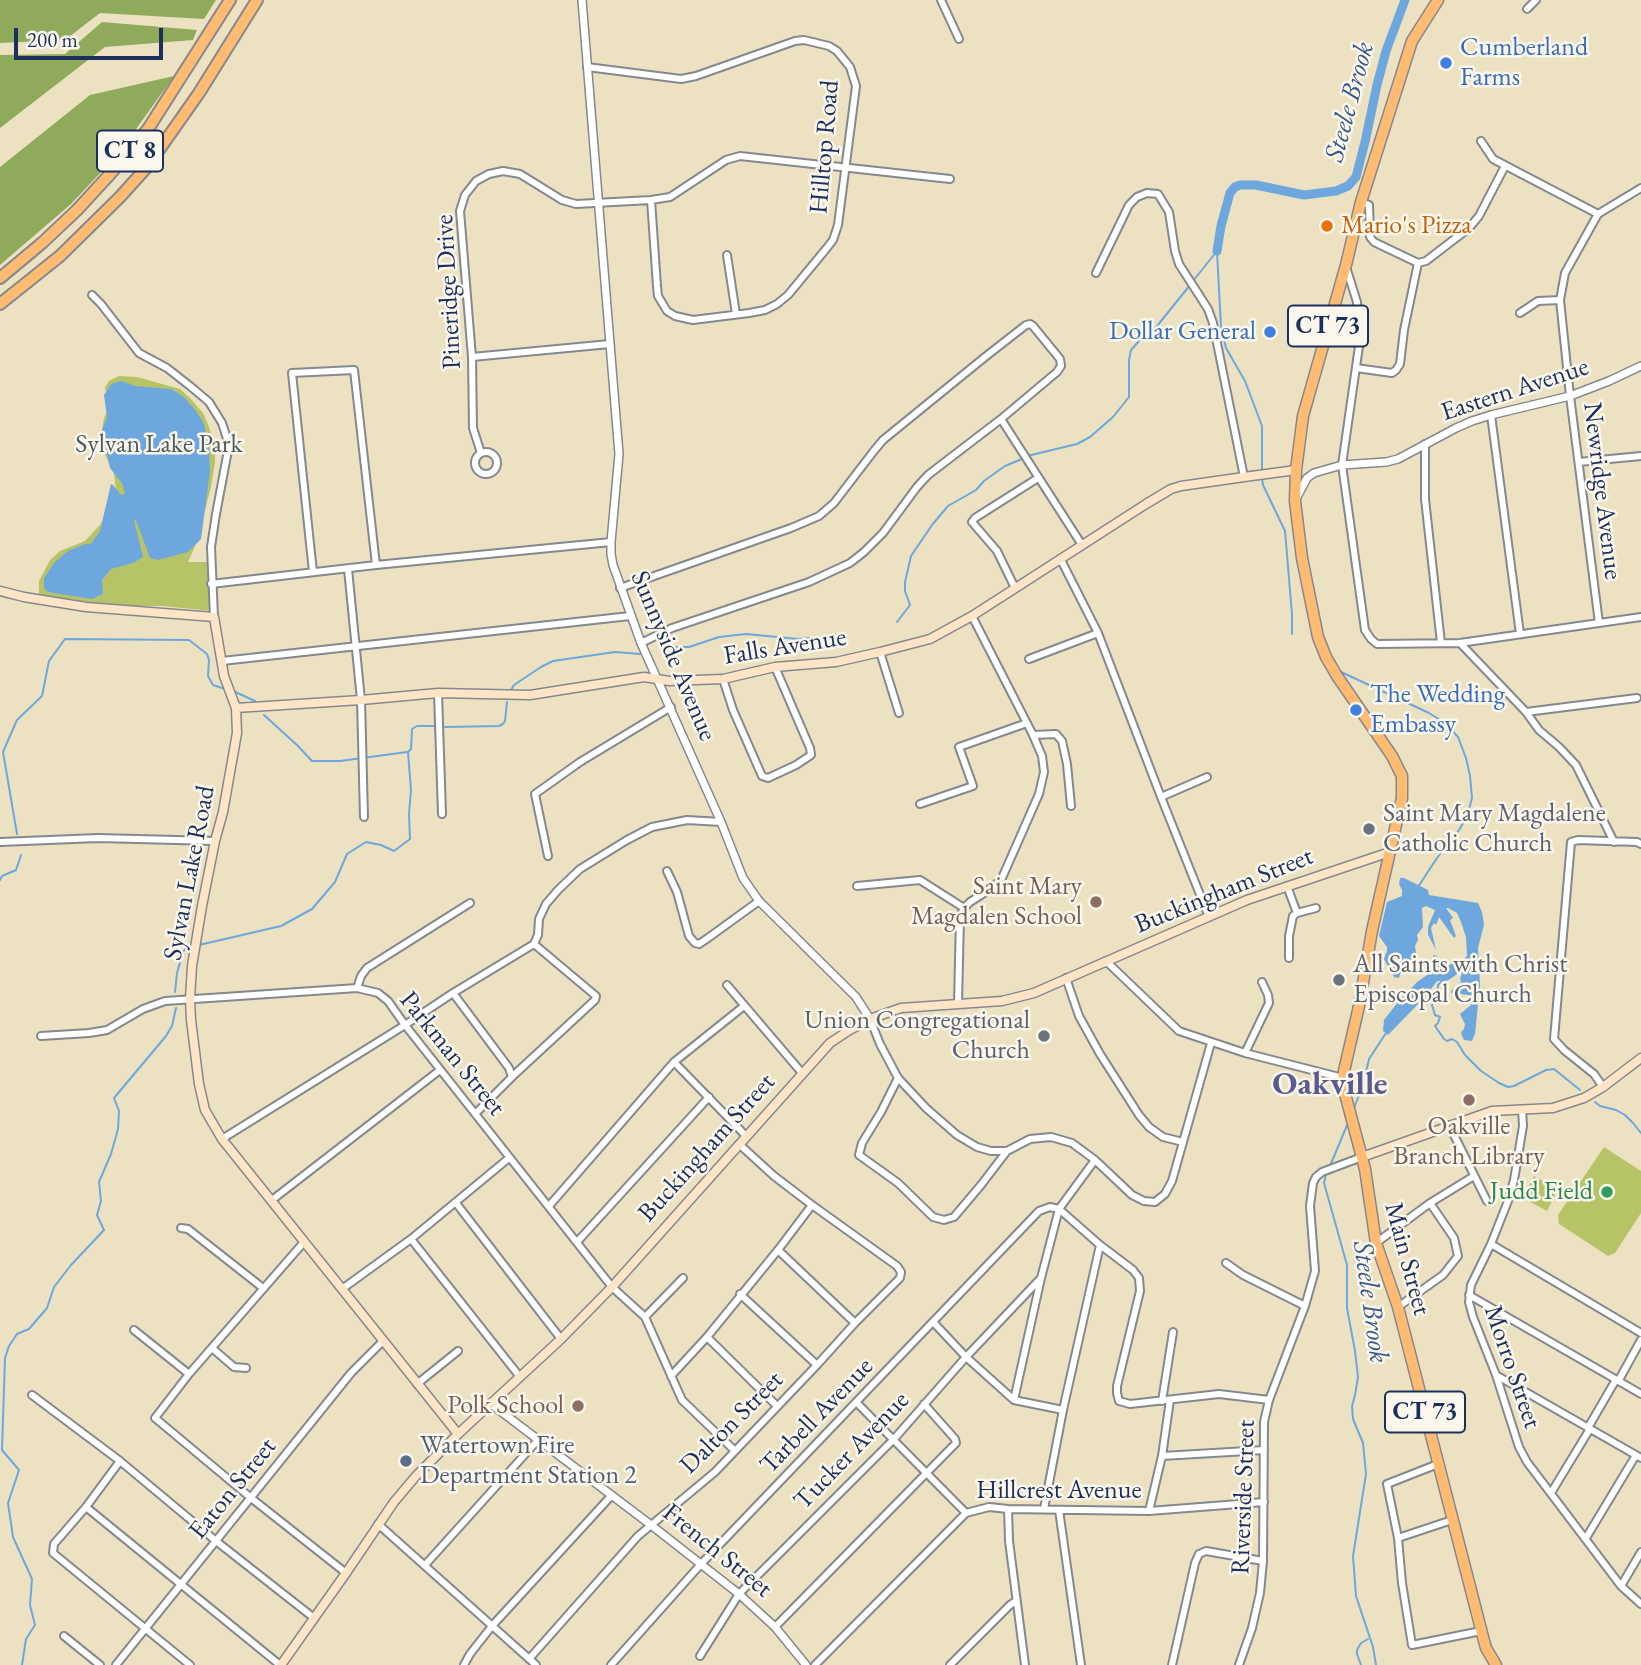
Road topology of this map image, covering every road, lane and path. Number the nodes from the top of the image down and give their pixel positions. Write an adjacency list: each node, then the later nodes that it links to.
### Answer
1 (230, 0): 23 (highway, CT 8)
2 (257, 0): 26 (highway, CT 8)
3 (582, 0): 9 (street, Sunnyside Avenue)
4 (941, 0): 8 (street)
5 (1438, 0): 16 (main road, CT 73)
6 (1536, 0): 7 (street)
7 (1527, 9)
8 (959, 39)
9 (587, 67): 12 (street, Hilltop Road); 17 (street, Sunnyside Avenue)
10 (1481, 141): 11 (street)
11 (1505, 166): 18 (street); 20 (street)
12 (846, 167): 13 (street, Pineridge Drive); 15 (street, Pineridge Drive); 28 (street, Hilltop Road)
13 (950, 179)
14 (1641, 188): 18 (street, Newridge Avenue)
15 (652, 200): 17 (street, Pineridge Drive); 28 (street, Hilltop Road)
16 (1361, 202): 20 (street); 21 (main road, CT 73)
17 (599, 204): 29 (street, Sunnyside Avenue); 30 (street, Pineridge Drive)
18 (1598, 214): 25 (street, Newridge Avenue)
19 (727, 255): 28 (street)
20 (1418, 263): 32 (street)
21 (1346, 265): 32 (street); 41 (main road, CT 73)
22 (1096, 273): 42 (street)
23 (0, 278)
24 (92, 295): 51 (street, Sylvan Lake Road)
25 (1560, 300): 27 (street); 33 (street, Newridge Avenue)
26 (0, 304)
27 (1520, 313)
28 (736, 314)
29 (610, 344): 30 (street); 45 (street, Sunnyside Avenue)
30 (472, 357): 37 (street, Pineridge Drive)
31 (1641, 366): 33 (street, Eastern Avenue)
32 (1356, 368): 40 (street)
33 (1570, 396): 34 (street, Eastern Avenue); 39 (street, Newridge Avenue)
34 (1491, 415): 36 (street, Eastern Avenue); 61 (street)
35 (1001, 419): 43 (street); 52 (street); 62 (street)
36 (1425, 444): 40 (street, Eastern Avenue); 63 (street)
37 (481, 453)
38 (1641, 456): 39 (street)
39 (1579, 462): 59 (street, Newridge Avenue)
40 (1342, 465): 44 (street, Eastern Avenue); 63 (street)
41 (1296, 470): 42 (main road, Falls Avenue); 44 (main road, CT 73)
42 (1248, 476): 46 (main road, Falls Avenue)
43 (1038, 478): 46 (street); 53 (street)
44 (1295, 501): 92 (main road, Main Street / CT 73)
45 (611, 542): 48 (street); 52 (street, Sunnyside Avenue)
46 (1082, 545): 47 (main road, Falls Avenue)
47 (1061, 560): 53 (main road, Falls Avenue); 60 (street)
48 (376, 565): 49 (street); 50 (street)
49 (348, 569): 50 (street); 65 (street)
50 (313, 572): 51 (street)
51 (211, 584): 57 (street, Sylvan Lake Road)
52 (620, 587): 55 (street, Sunnyside Avenue)
53 (1015, 588): 56 (main road, Falls Avenue)
54 (0, 591): 57 (main road)
55 (630, 616): 62 (street, Sunnyside Avenue); 65 (street)
56 (972, 616): 66 (main road, Falls Avenue); 79 (street)
57 (214, 617): 68 (main road, Sylvan Lake Road)
58 (1641, 617): 59 (street)
59 (1599, 623): 61 (street)
60 (1098, 633): 67 (street); 82 (street)
61 (1520, 634): 64 (street)
62 (640, 643): 71 (street, Sunnyside Avenue)
63 (1441, 643): 64 (street)
64 (1460, 643): 77 (street)
65 (356, 645): 68 (street); 74 (street)
66 (880, 652): 69 (main road, Falls Avenue); 78 (street)
67 (1029, 659)
68 (222, 661): 76 (main road, Sylvan Lake Road)
69 (775, 667): 70 (main road, Falls Avenue); 70 (street)
70 (723, 679): 71 (main road, Falls Avenue)
71 (658, 680): 72 (main road, Falls Avenue); 75 (street, Sunnyside Avenue)
72 (438, 693): 74 (main road, Falls Avenue); 85 (street)
73 (1637, 698): 77 (street)
74 (361, 700): 76 (main road, Falls Avenue); 86 (street)
75 (671, 706): 87 (street, Sunnyside Avenue); 93 (street)
76 (236, 708): 88 (main road, Sylvan Lake Road)
77 (1526, 712): 90 (street)
78 (899, 713)
79 (1027, 723): 80 (street); 83 (street)
80 (1033, 735): 84 (street); 99 (street)
81 (1207, 777): 82 (street)
82 (1160, 797): 102 (street)
83 (920, 804)
84 (1071, 806)
85 (442, 814)
86 (364, 817)
87 (721, 822): 97 (street, Sunnyside Avenue); 103 (street)
88 (215, 841): 89 (street); 111 (main road, Sylvan Lake Road)
89 (0, 842)
90 (1614, 842): 91 (street); 126 (street)
91 (1641, 844)
92 (1390, 852): 95 (main road, Buckingham Street); 125 (main road, Main Street / CT 73)
93 (548, 856)
94 (667, 871): 97 (street)
95 (1287, 886): 101 (street); 102 (main road, Buckingham Street)
96 (857, 887): 99 (street)
97 (759, 901): 114 (street, Sunnyside Avenue)
98 (470, 903): 109 (street)
99 (964, 908): 112 (street)
100 (1316, 908): 101 (street)
101 (1297, 913): 104 (street)
102 (1209, 917): 105 (main road, Buckingham Street)
103 (534, 944): 110 (street); 123 (street)
104 (1289, 958)
105 (1105, 961): 106 (main road, Buckingham Street); 117 (street)
106 (1066, 978): 112 (main road, Buckingham Street); 133 (street)
107 (1262, 982): 118 (street)
108 (727, 985): 113 (street)
109 (357, 988): 111 (street, Parkman Street); 115 (street, Parkman Street)
110 (453, 993): 115 (street); 123 (street)
111 (190, 999): 116 (street, Parkman Street); 132 (main road, Sylvan Lake Road)
112 (958, 1004): 114 (main road, Buckingham Street)
113 (744, 1006): 120 (street); 122 (street)
114 (870, 1018): 122 (main road, Buckingham Street); 124 (street)
115 (405, 1025): 121 (street, Parkman Street); 132 (street)
116 (41, 1036)
117 (1211, 1043): 118 (street); 133 (street)
118 (1245, 1053): 125 (street)
119 (1641, 1058): 126 (main road)
120 (674, 1062): 127 (street); 145 (street)
121 (440, 1070): 129 (street, Parkman Street); 140 (street)
122 (802, 1073): 131 (main road, Buckingham Street)
123 (512, 1077): 129 (street)
124 (898, 1078): 135 (street); 135 (street)
125 (1343, 1078): 136 (main road, Main Street / CT 73)
126 (1603, 1087): 128 (main road)
127 (709, 1097): 131 (street); 150 (street)
128 (1522, 1109): 130 (main road); 152 (street, Morro Street)
129 (476, 1113): 137 (street, Parkman Street)
130 (1449, 1125): 136 (main road); 139 (street)
131 (746, 1136): 134 (main road, Buckingham Street)
132 (222, 1139): 140 (main road, Sylvan Lake Road)
133 (1183, 1142): 138 (street)
134 (738, 1144): 144 (street); 158 (main road, Buckingham Street)
135 (1007, 1150): 138 (street)
136 (1362, 1157): 151 (main road, Main Street / CT 73); 163 (street, Riverside Street)
137 (509, 1158): 142 (street); 145 (street, Parkman Street)
138 (1095, 1160): 146 (street)
139 (1474, 1176): 141 (street); 143 (street)
140 (272, 1200): 149 (main road, Sylvan Lake Road)
141 (1487, 1201)
142 (456, 1203): 148 (street); 172 (street)
143 (1430, 1203): 151 (street); 164 (street)
144 (812, 1205): 154 (street); 166 (street, Dalton Street)
145 (549, 1206): 150 (street, Parkman Street)
146 (1059, 1209): 153 (street); 157 (street); 167 (street, Tarbell Avenue)
147 (181, 1228): 159 (street)
148 (411, 1239): 160 (street); 183 (street)
149 (304, 1242): 159 (street); 160 (main road, Sylvan Lake Road)
150 (577, 1242): 158 (street, Parkman Street)
151 (1376, 1243): 164 (main road, Main Street / CT 73)
152 (1491, 1244): 162 (street, Morro Street); 170 (street)
153 (1100, 1245): 191 (street); 196 (street)
154 (778, 1250): 161 (street); 166 (street)
155 (1227, 1263): 163 (street)
156 (683, 1278): 165 (street)
157 (1041, 1278): 177 (street, Tucker Avenue); 188 (street)
158 (612, 1287): 165 (street, Parkman Street); 172 (main road, Buckingham Street)
159 (263, 1288): 175 (street)
160 (342, 1289): 173 (main road, Sylvan Lake Road)
161 (740, 1294): 171 (street); 178 (street)
162 (1469, 1295): 181 (street, Morro Street); 184 (street)
163 (1306, 1306): 190 (street, Riverside Street)
164 (1398, 1307): 206 (main road, Main Street / CT 73)
165 (645, 1317): 182 (street)
166 (855, 1323): 178 (street, Dalton Street)
167 (934, 1323): 177 (street); 192 (street, Tarbell Avenue)
168 (134, 1330): 180 (street)
169 (1173, 1332): 191 (street)
170 (1641, 1333)
171 (707, 1337): 182 (street); 195 (street)
172 (561, 1339): 183 (main road, Buckingham Street)
173 (383, 1340): 185 (main road, Sylvan Lake Road); 210 (street, Eaton Street)
174 (1641, 1340): 184 (street)
175 (212, 1348): 179 (street); 180 (street)
176 (458, 1351): 185 (street)
177 (966, 1357): 188 (street); 193 (street, Tucker Avenue)
178 (817, 1365): 195 (street, Dalton Street)
179 (247, 1368)
180 (189, 1374): 210 (street)
181 (1496, 1375): 197 (street); 208 (street, Morro Street)
182 (671, 1376): 202 (street)
183 (520, 1377): 194 (main road, Buckingham Street)
184 (1617, 1380): 186 (street); 197 (street)
185 (417, 1384): 198 (main road, Sylvan Lake Road)
186 (1641, 1394)
187 (32, 1395): 205 (street)
188 (1014, 1400): 196 (street)
189 (1170, 1400): 190 (street); 191 (street); 203 (street)
190 (1269, 1400): 201 (street, Riverside Street)
191 (1162, 1401)
192 (857, 1403): 199 (street, Hillcrest Avenue); 226 (street, Tarbell Avenue)
193 (923, 1404): 199 (street, Tucker Avenue); 207 (street)
194 (491, 1405): 198 (main road, Buckingham Street); 200 (street, French Street)
195 (777, 1406): 202 (street, Dalton Street)
196 (1063, 1410): 214 (street)
197 (1588, 1428): 204 (street); 208 (street)
198 (458, 1434): 219 (main road, Buckingham Street)
199 (894, 1439): 207 (street, Hillcrest Avenue); 231 (street, Tucker Avenue)
200 (537, 1441): 209 (street, French Street); 227 (street)
201 (1264, 1450): 203 (street); 211 (street, Riverside Street)
202 (735, 1451): 220 (street, Dalton Street)
203 (1161, 1456): 216 (street)
204 (1638, 1457): 222 (street)
205 (120, 1461): 212 (street); 223 (street)
206 (1438, 1464): 218 (main road, Main Street / CT 73); 221 (street)
207 (926, 1474): 217 (street, Hillcrest Avenue); 236 (street)
208 (1551, 1493): 222 (street, Morro Street)
209 (611, 1496): 220 (street, French Street); 235 (street)
210 (251, 1498): 223 (street, Eaton Street); 228 (street)
211 (1264, 1502): 216 (street, Hillcrest Avenue); 225 (street, Riverside Street)
212 (86, 1507): 229 (street); 237 (street)
213 (1008, 1509): 214 (street, Hillcrest Avenue); 217 (street, Hillcrest Avenue); 232 (street)
214 (1044, 1509): 215 (street, Hillcrest Avenue)
215 (1059, 1510): 216 (street, Hillcrest Avenue); 253 (street)
216 (1149, 1511)
217 (966, 1513): 250 (street)
218 (1452, 1520): 221 (street); 238 (main road, Main Street / CT 73)
219 (378, 1524): 227 (street); 228 (main road, Buckingham Street)
220 (652, 1525): 226 (street, French Street); 241 (street, Dalton Street)
221 (1398, 1538): 238 (street)
222 (1586, 1538): 230 (street, Morro Street)
223 (216, 1541): 229 (street, Eaton Street); 234 (street)
224 (1641, 1552): 230 (street)
225 (1263, 1560): 254 (street); 255 (street, Riverside Street)
226 (701, 1564): 231 (street, French Street); 248 (street, Tarbell Avenue)
227 (425, 1565): 235 (street)
228 (346, 1573): 234 (main road, Buckingham Street)
229 (181, 1585): 237 (street, Eaton Street); 245 (street)
230 (1621, 1586): 233 (street, Morro Street)
231 (739, 1594): 236 (street, French Street); 240 (street, Tucker Avenue)
232 (1016, 1601): 251 (street); 252 (street)
233 (1641, 1604)
234 (314, 1618): 245 (main road, Buckingham Street)
235 (492, 1626): 241 (street); 246 (street)
236 (775, 1627): 249 (street, French Street)
237 (145, 1628): 243 (street, Eaton Street); 244 (street)
238 (1481, 1631): 256 (main road, Main Street / CT 73)
239 (64, 1636): 242 (street)
240 (700, 1656)
241 (529, 1659): 247 (street)
242 (99, 1665)
243 (116, 1665)
244 (190, 1665)
245 (280, 1665)
246 (464, 1665)
247 (536, 1665)
248 (611, 1665)
249 (806, 1665)
250 (816, 1665)
251 (950, 1665)
252 (1025, 1665)
253 (1081, 1665)
254 (1172, 1665)
255 (1240, 1665)
256 (1496, 1665)

